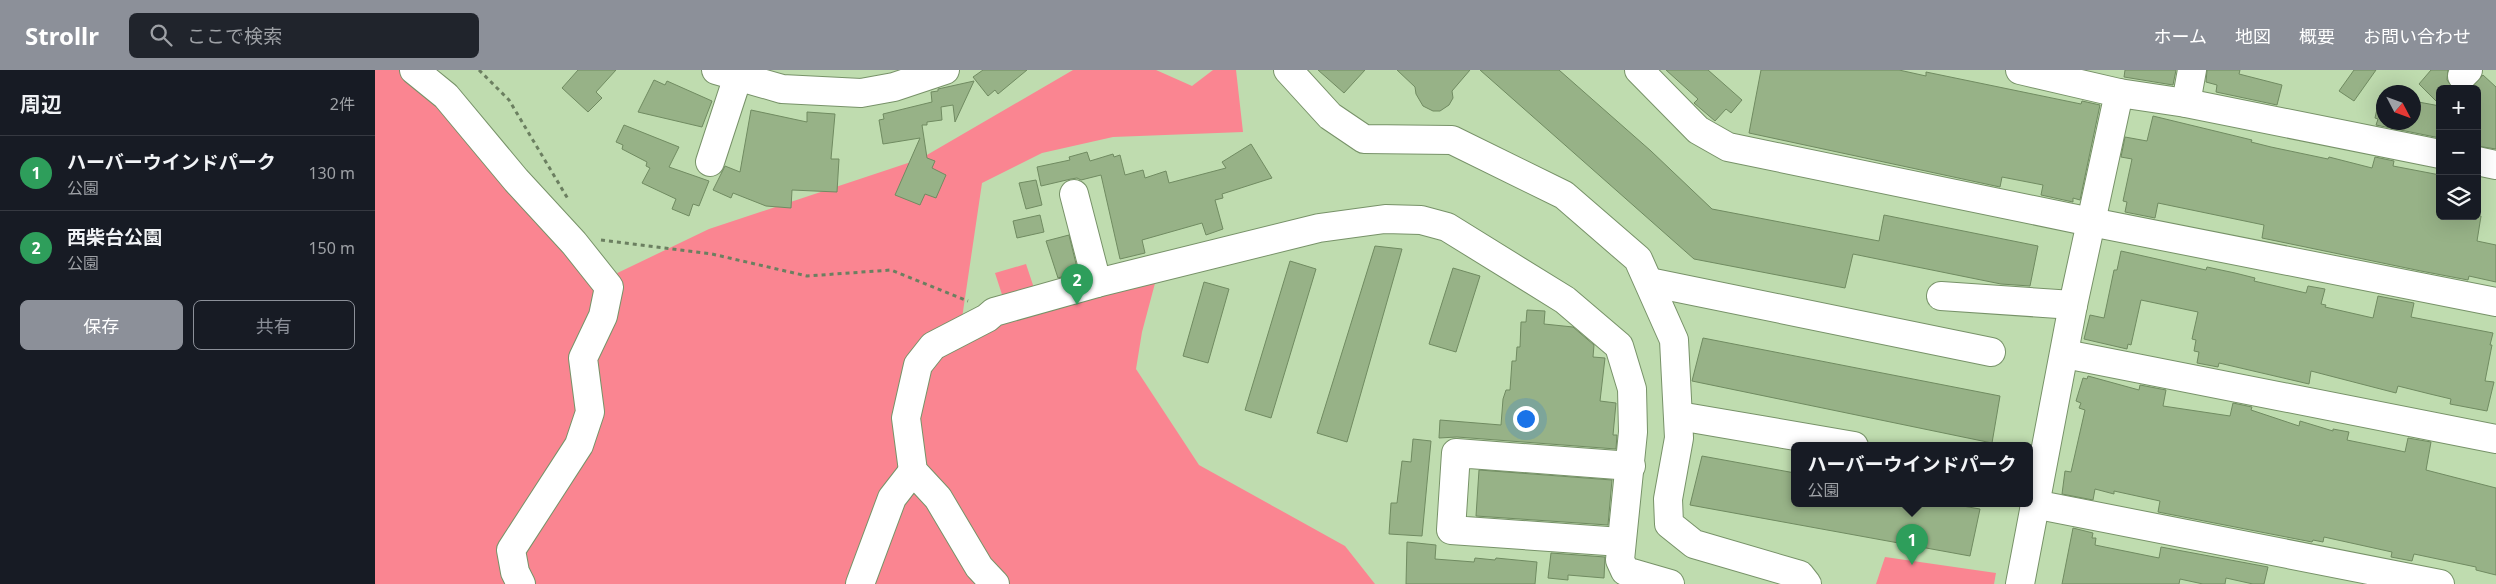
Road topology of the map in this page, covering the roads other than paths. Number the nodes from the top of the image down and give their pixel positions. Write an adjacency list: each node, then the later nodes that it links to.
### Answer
1 (413, 70): 31 (street)
2 (945, 70): 7 (street)
3 (1288, 70): 17 (street)
4 (1639, 70): 16 (street)
5 (2020, 70): 8 (street)
6 (2192, 70): 10 (street)
7 (731, 73): 12 (street)
8 (2076, 75): 9 (street)
9 (2119, 92): 10 (street); 16 (street)
10 (2186, 103): 11 (street)
11 (2436, 153)
12 (711, 162)
13 (2481, 162): 14 (street)
14 (2496, 165)
15 (1074, 194): 18 (street)
16 (2091, 222): 20 (street); 21 (street)
17 (1649, 282): 22 (street); 24 (street)
18 (1097, 283): 27 (street); 28 (street)
19 (1941, 296): 21 (street)
20 (2496, 302)
21 (2073, 305): 23 (street)
22 (1991, 352)
23 (2065, 354): 25 (street); 29 (street)
24 (1679, 416): 26 (street); 35 (street)
25 (2496, 439)
26 (1831, 442)
27 (1631, 466): 30 (street); 30 (street)
28 (913, 471): 32 (street); 33 (street)
29 (2034, 504): 36 (street); 37 (street)
30 (1621, 542): 34 (street)
31 (521, 584)
32 (860, 584)
33 (995, 584)
34 (1671, 584)
35 (1807, 584)
36 (2020, 584)
37 (2440, 584)

